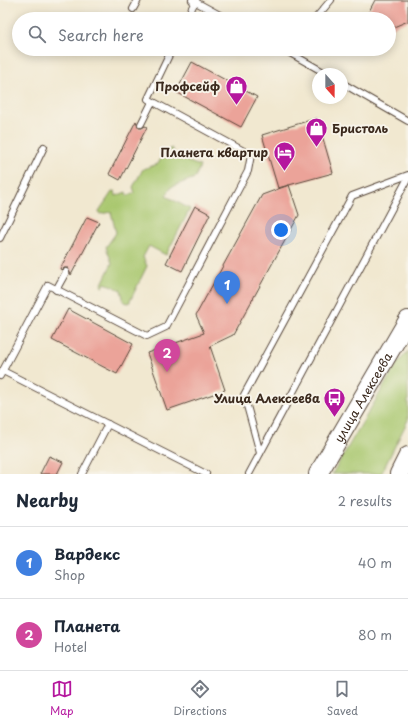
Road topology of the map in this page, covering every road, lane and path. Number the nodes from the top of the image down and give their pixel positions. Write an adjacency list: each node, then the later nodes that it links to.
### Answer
1 (138, 0): 4 (lane)
2 (194, 0): 5 (lane); 6 (lane)
3 (331, 0): 7 (lane)
4 (133, 9)
5 (189, 12)
6 (215, 12)
7 (321, 12)
8 (169, 56): 12 (lane)
9 (299, 56): 10 (lane)
10 (317, 68)
11 (348, 86): 13 (lane)
12 (152, 102): 14 (lane); 19 (lane)
13 (408, 121)
14 (141, 124)
15 (44, 147): 17 (lane)
16 (408, 176): 23 (lane); 23 (lane)
17 (0, 238)
18 (66, 272): 19 (lane)
19 (56, 290): 21 (lane)
20 (405, 329): 28 (street, улица Алексеева)
21 (1, 374): 22 (lane)
22 (108, 424): 25 (lane); 26 (lane)
23 (260, 453): 27 (lane)
24 (408, 456): 29 (street)
25 (82, 474)
26 (206, 474)
27 (249, 474)
28 (318, 474)
29 (399, 474)

